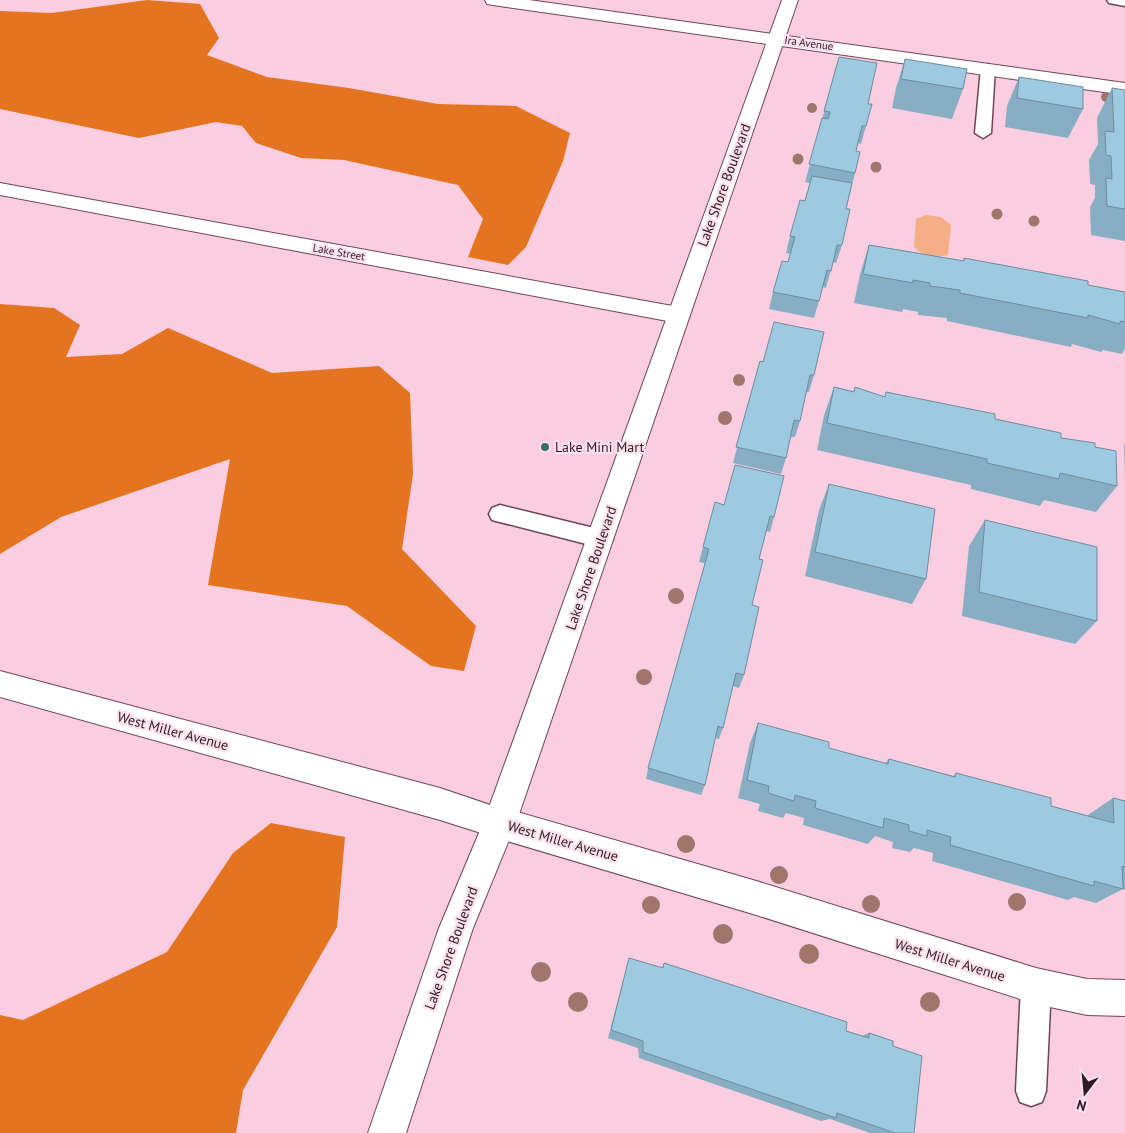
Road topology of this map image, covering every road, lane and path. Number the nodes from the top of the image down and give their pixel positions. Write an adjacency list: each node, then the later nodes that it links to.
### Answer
1 (493, 0): 5 (street, Ira Avenue)
2 (790, 0): 5 (street, Lake Shore Boulevard)
3 (1114, 0): 4 (lane)
4 (1125, 2)
5 (777, 39): 6 (street, Ira Avenue); 10 (street, Lake Shore Boulevard)
6 (988, 68): 7 (street, Ira Avenue); 8 (lane)
7 (1125, 88)
8 (983, 133)
9 (0, 189): 10 (street, Lake Street)
10 (678, 315): 12 (street, Lake Shore Boulevard)
11 (500, 514): 12 (lane)
12 (602, 539): 14 (street, Lake Shore Boulevard)
13 (0, 684): 14 (street, West Miller Avenue)
14 (500, 823): 15 (street, West Miller Avenue); 18 (street, Lake Shore Boulevard)
15 (1036, 986): 16 (street, West Miller Avenue); 17 (lane)
16 (1125, 998)
17 (1031, 1091)
18 (387, 1133)

